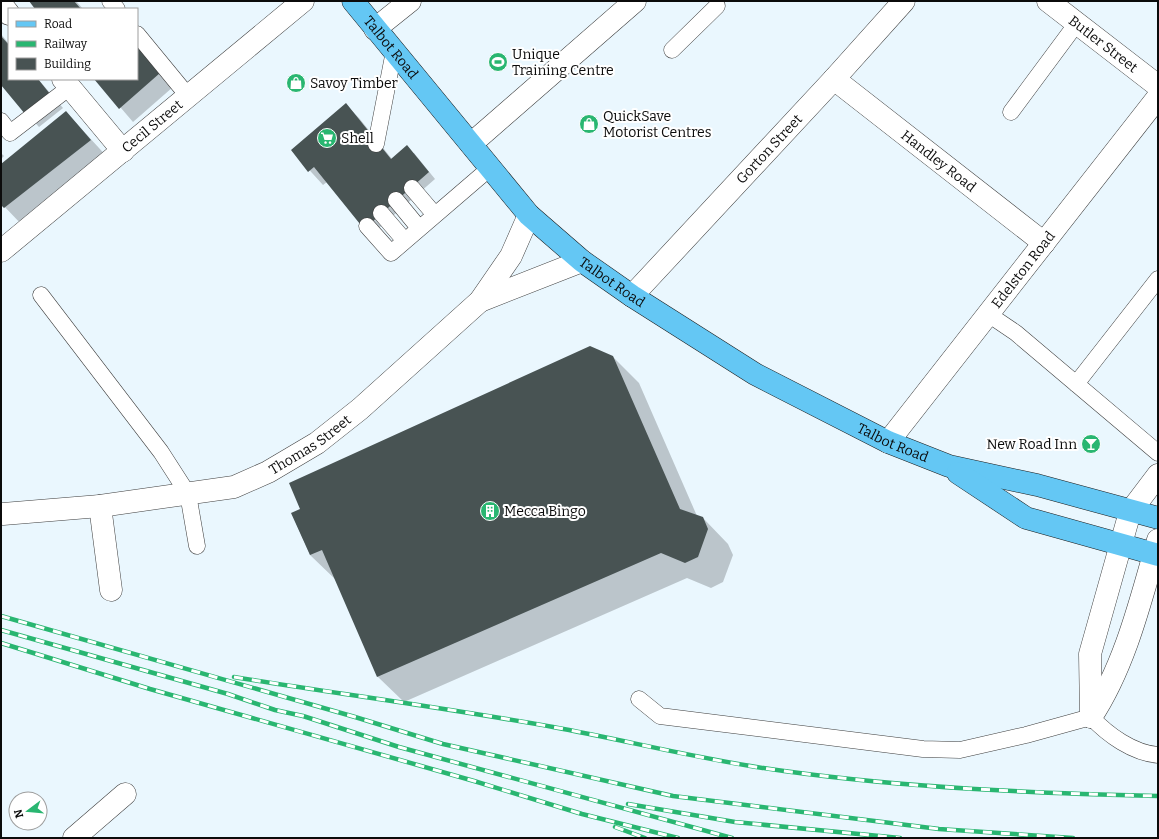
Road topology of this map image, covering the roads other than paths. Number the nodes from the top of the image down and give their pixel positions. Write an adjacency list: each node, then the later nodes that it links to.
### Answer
1 (303, 1): 18 (street, Cecil Street)
2 (353, 1): 11 (main road, Talbot Road)
3 (410, 1): 11 (street)
4 (635, 1): 23 (street)
5 (904, 1): 15 (street, Gorton Street)
6 (1048, 1): 10 (street, Butler Street)
7 (717, 3): 13 (lane)
8 (1, 4): 9 (street)
9 (8, 13)
10 (1077, 23): 17 (street, Butler Street); 20 (lane)
11 (375, 29): 14 (main road, Talbot Road)
12 (138, 35): 18 (lane)
13 (672, 50)
14 (394, 51): 22 (lane); 23 (main road, Talbot Road)
15 (834, 79): 34 (street, Handley Road); 39 (street, Gorton Street)
16 (66, 83): 21 (lane); 24 (street)
17 (1158, 86)
18 (188, 96): 24 (street, Cecil Street)
19 (1158, 97): 34 (street, Edelston Road)
20 (1011, 112)
21 (1, 121)
22 (376, 144)
23 (471, 144): 25 (main road, Talbot Road)
24 (123, 151): 35 (street, Cecil Street)
25 (490, 168): 29 (lane); 30 (main road, Talbot Road)
26 (412, 188): 29 (lane)
27 (396, 200): 32 (lane)
28 (381, 213): 33 (lane)
29 (435, 215): 32 (lane)
30 (529, 215): 36 (main road, Talbot Road); 40 (street, Thomas Street)
31 (368, 226): 33 (lane)
32 (419, 228): 33 (lane)
33 (405, 241)
34 (1044, 243): 41 (street, Edelston Road)
35 (3, 245)
36 (582, 261): 39 (main road, Talbot Road); 40 (street, Thomas Street)
37 (1158, 279): 42 (lane)
38 (41, 295): 47 (lane)
39 (632, 296): 43 (main road, Talbot Road)
40 (480, 301): 47 (street, Thomas Street)
41 (988, 314): 42 (lane); 43 (street, Edelston Road)
42 (1076, 384): 44 (lane)
43 (888, 442): 45 (main road, Talbot Road)
44 (1158, 453)
45 (949, 466): 49 (main road, Talbot Road); 52 (main road, Talbot Road)
46 (1158, 476): 49 (street)
47 (188, 494): 48 (street, Thomas Street); 53 (lane)
48 (100, 506): 50 (street, Thomas Street); 55 (street)
49 (1130, 512): 51 (main road, Talbot Road); 52 (street)
50 (2, 514)
51 (1158, 518)
52 (1121, 544): 54 (main road, Talbot Road); 57 (street)
53 (197, 546)
54 (1157, 550): 57 (street, Talbot Road)
55 (111, 590)
56 (639, 699): 57 (lane)
57 (1091, 717): 58 (lane)
58 (1158, 755)
59 (125, 794): 60 (street)
60 (74, 838)

